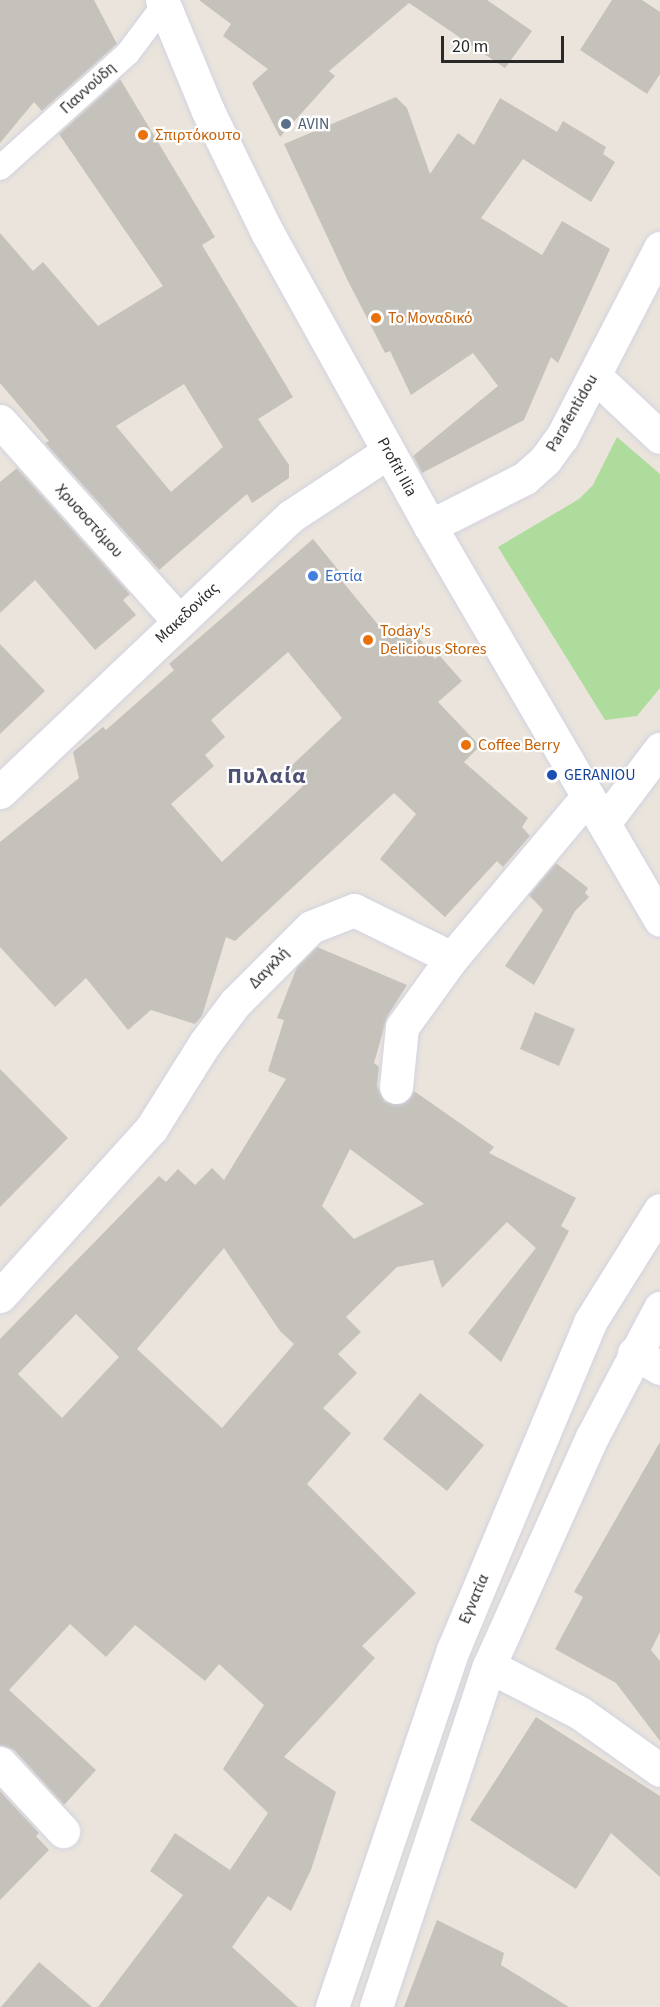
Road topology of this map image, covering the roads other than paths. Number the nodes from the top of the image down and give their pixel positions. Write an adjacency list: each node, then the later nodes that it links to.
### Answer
1 (164, 2): 2 (lane, Γιαννούδη); 7 (street, Profiti Ilia)
2 (0, 168)
3 (660, 248): 4 (street, Parafentidou)
4 (594, 376): 6 (street); 8 (street, Parafentidou)
5 (0, 421): 9 (street, Χρυσοστόμου)
6 (660, 437)
7 (388, 452): 8 (street, Profiti Ilia); 9 (street, Μακεδονίας)
8 (430, 526): 12 (street, Profiti Ilia)
9 (179, 621): 11 (street, Μακεδονίας)
10 (660, 749): 12 (street)
11 (0, 792)
12 (596, 810): 13 (street, Profiti Ilia); 14 (street)
13 (660, 920)
14 (452, 958): 15 (street); 17 (street, Δαγκλή)
15 (396, 1087)
16 (660, 1210): 24 (street, Εγνατία)
17 (0, 1296)
18 (660, 1308): 19 (street)
19 (647, 1361): 20 (street)
20 (489, 1666): 22 (street); 25 (street)
21 (0, 1763): 23 (street)
22 (660, 1770)
23 (63, 1831)
24 (332, 2007)
25 (376, 2007)

